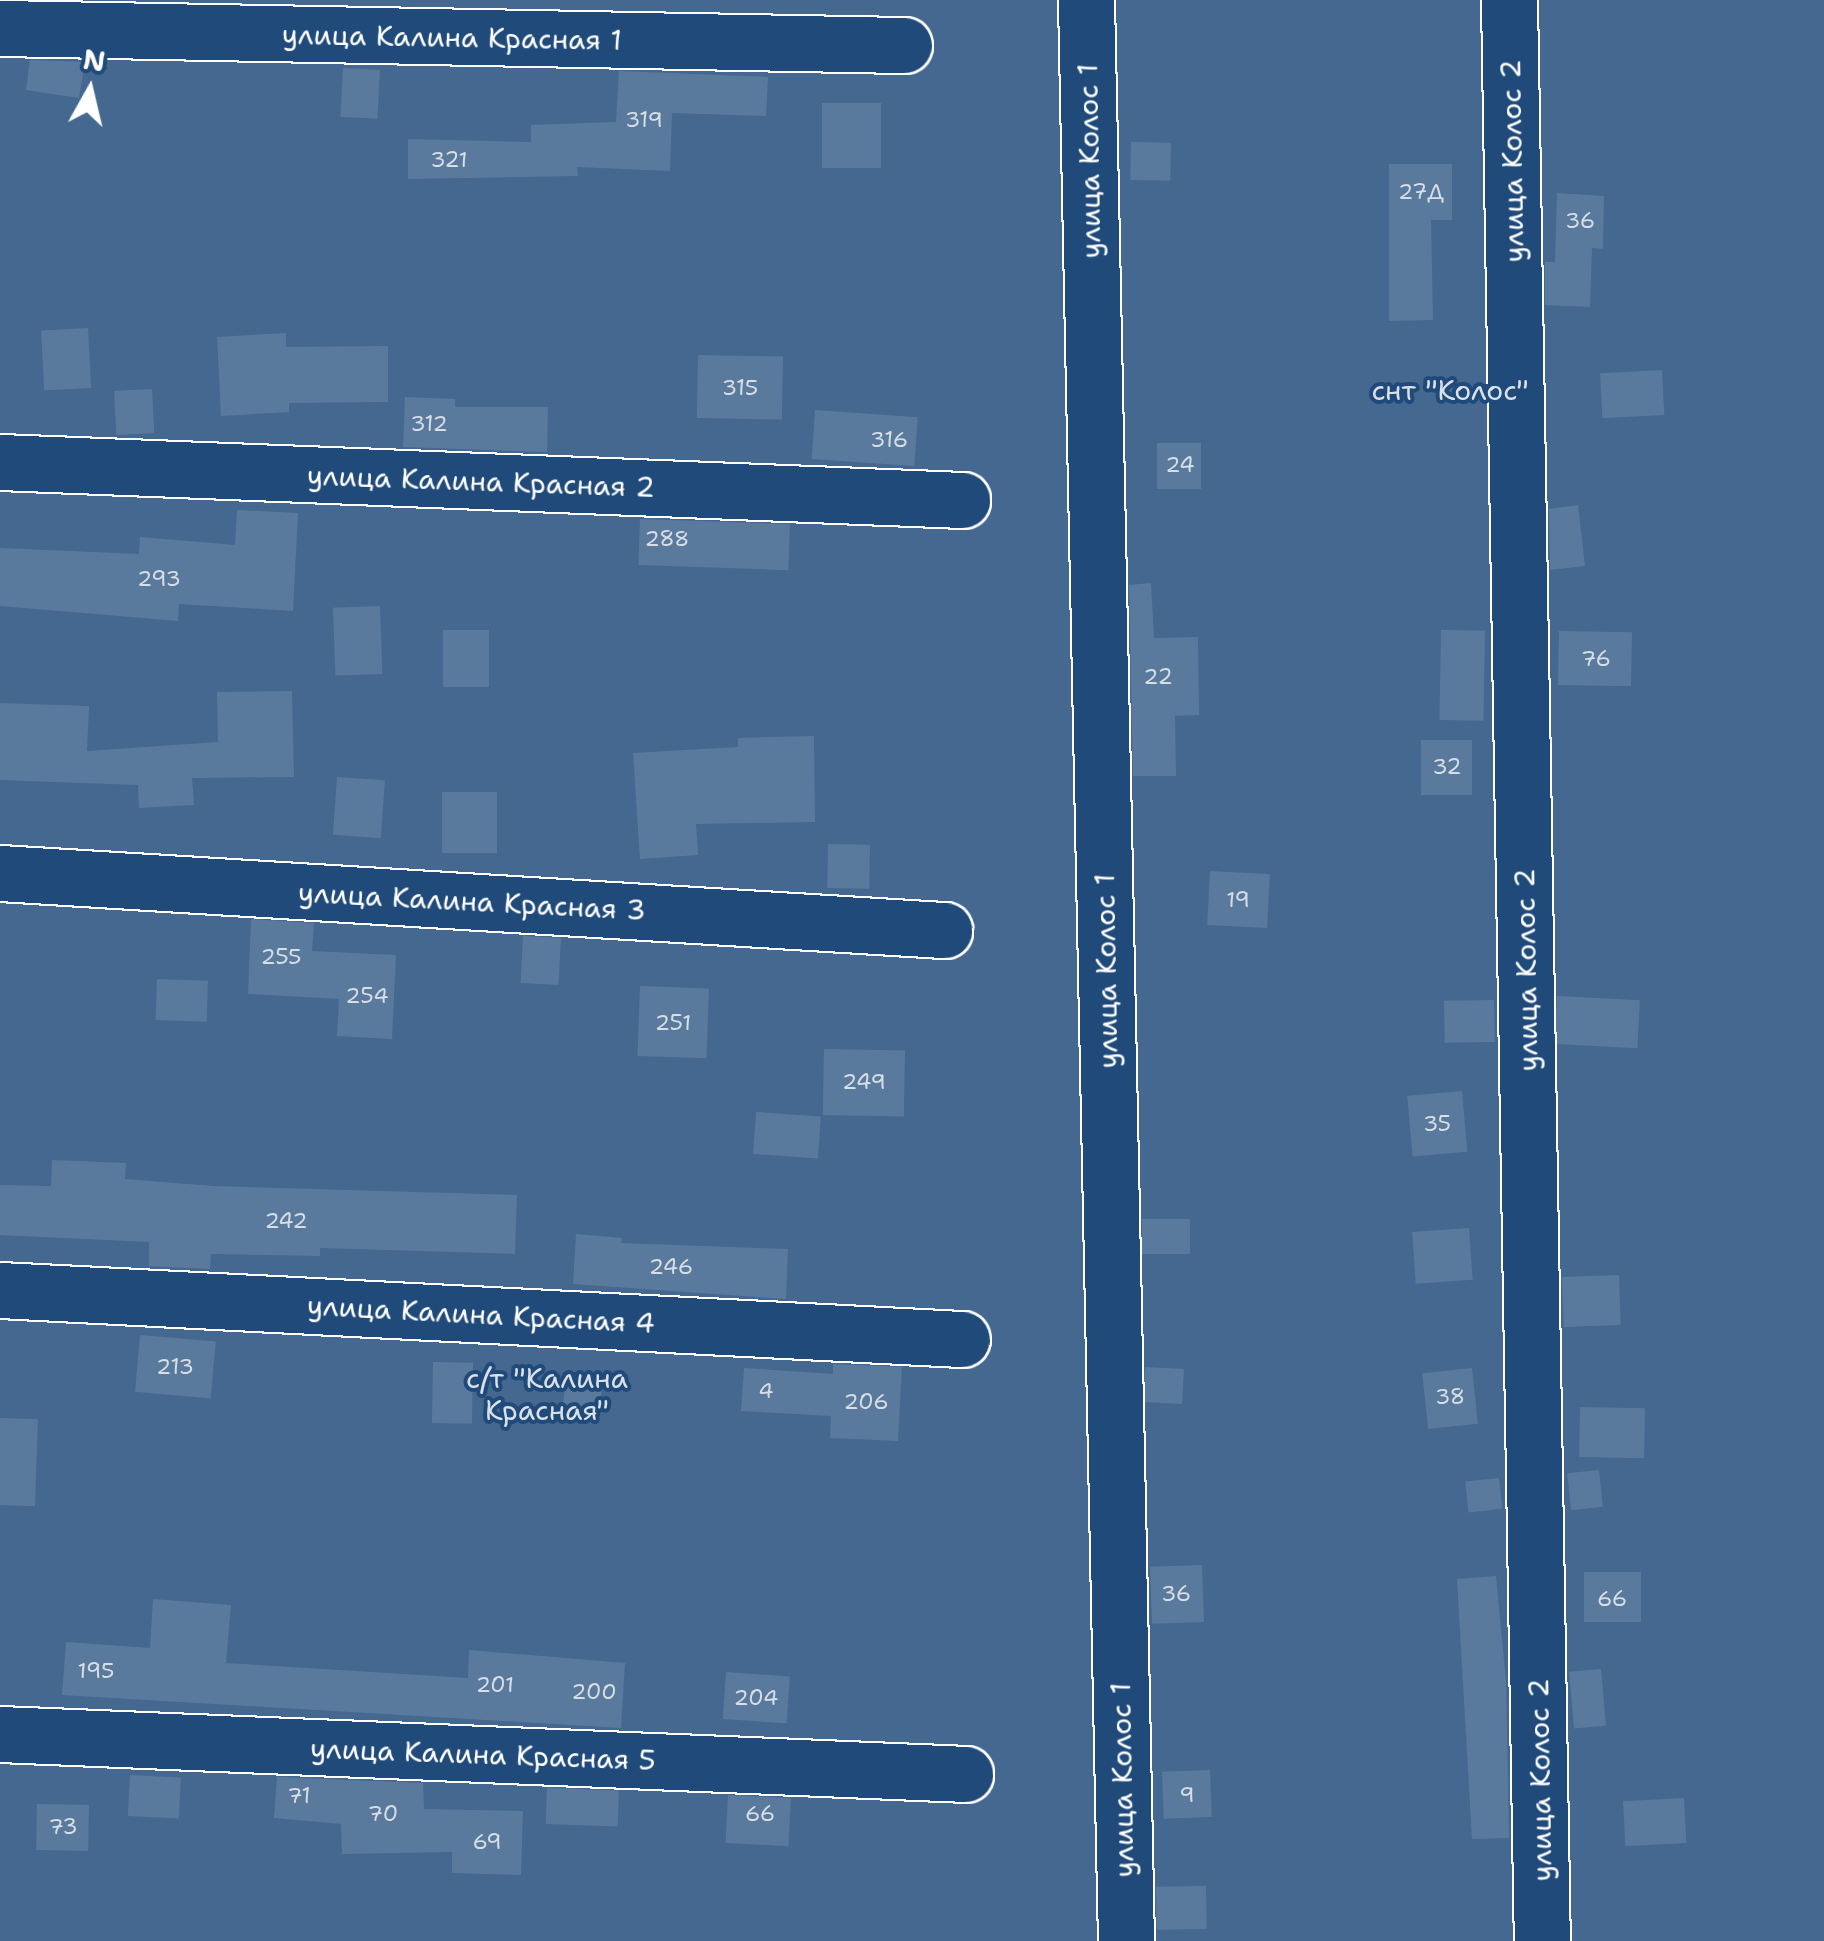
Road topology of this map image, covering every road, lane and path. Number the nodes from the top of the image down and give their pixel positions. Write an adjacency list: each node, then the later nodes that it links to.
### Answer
1 (1086, 0): 13 (street, улица Колос 1)
2 (1510, 0): 14 (street, улица Колос 2)
3 (0, 28): 4 (street, улица Калина Красная 1)
4 (904, 46)
5 (0, 462): 6 (street, улица Калина Красная 2)
6 (962, 500)
7 (0, 873): 8 (street, улица Калина Красная 3)
8 (944, 930)
9 (0, 1290): 10 (street, улица Калина Красная 4)
10 (962, 1339)
11 (0, 1734): 12 (street, улица Калина Красная 5)
12 (965, 1774)
13 (1126, 1941)
14 (1542, 1941)

